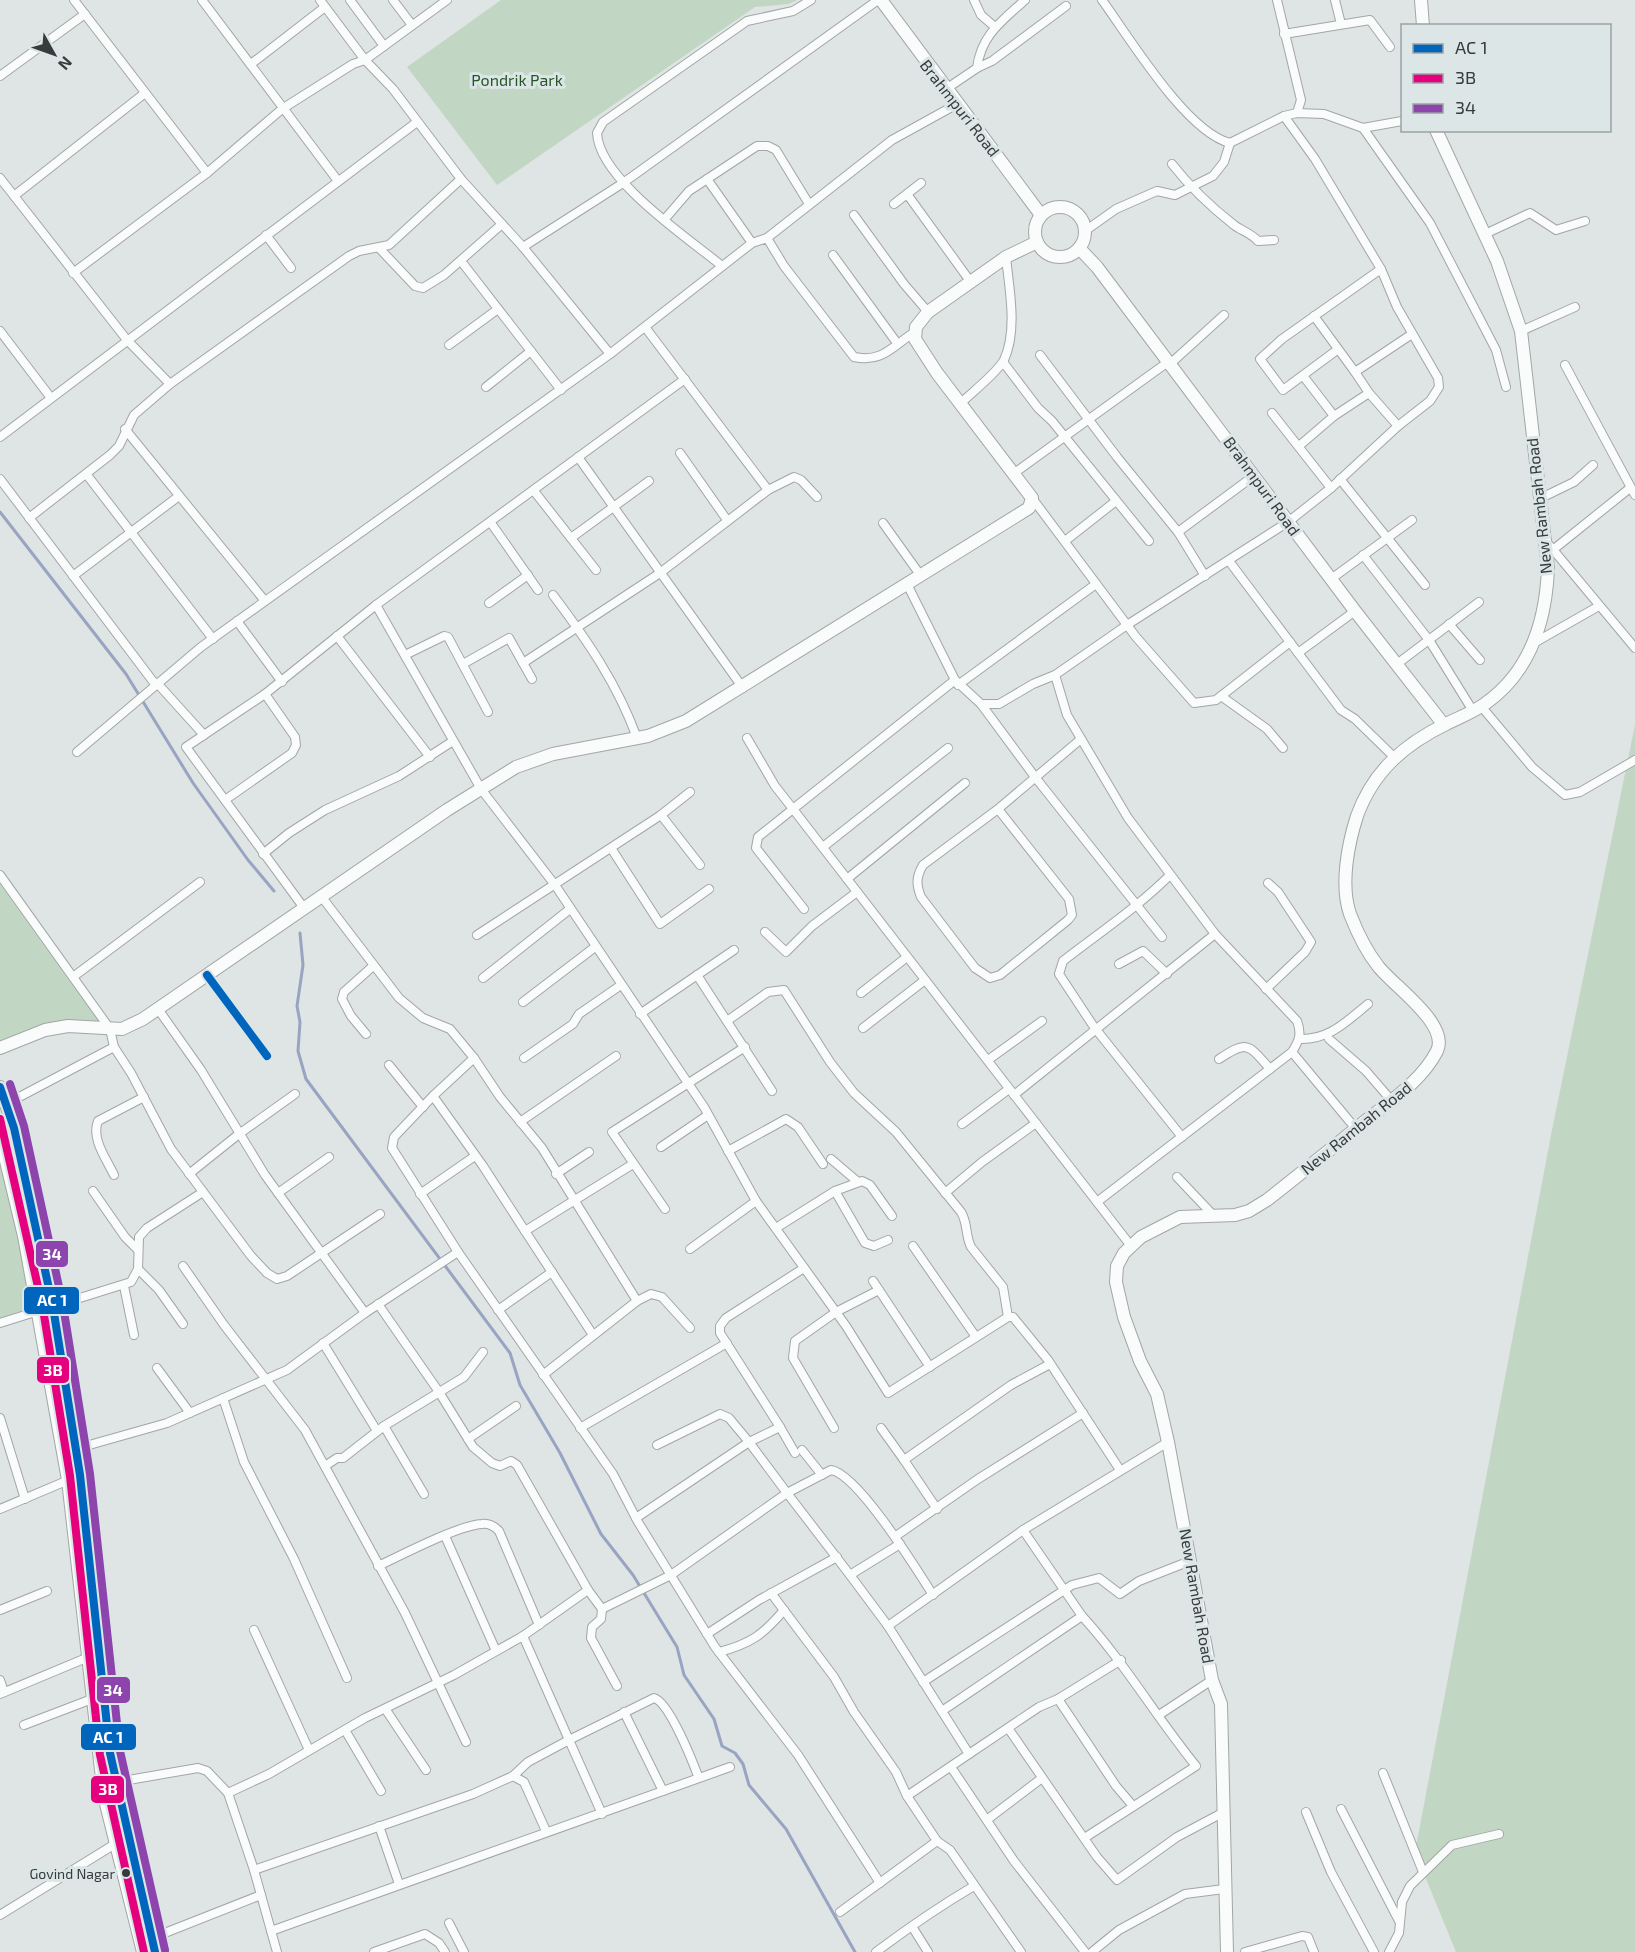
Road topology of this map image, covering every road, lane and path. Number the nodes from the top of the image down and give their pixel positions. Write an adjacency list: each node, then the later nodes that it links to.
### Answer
1 (74, 0): 16 (street)
2 (202, 0): 25 (street)
3 (350, 0): 22 (street)
4 (393, 0): 19 (street)
5 (447, 0): 19 (street)
6 (811, 0): 45 (street)
7 (879, 0): 28 (street, Brahmpuri Road); 45 (street)
8 (974, 0): 20 (street)
9 (1025, 0): 20 (street)
10 (1102, 0): 38 (street)
11 (1277, 0): 21 (street)
12 (1335, 0): 17 (street)
13 (1421, 0): 18 (street)
14 (322, 3): 24 (street); 25 (street)
15 (1066, 6): 26 (street)
16 (85, 14): 27 (street); 29 (street)
17 (1341, 24): 21 (street); 23 (street)
18 (1423, 24)
19 (412, 25): 22 (street)
20 (995, 27): 26 (street)
21 (1284, 34): 32 (street)
22 (384, 46): 24 (street)
23 (1390, 47)
24 (365, 60): 31 (street); 35 (street)
25 (251, 64): 31 (street)
26 (977, 68): 28 (street)
27 (0, 76)
28 (946, 89): 30 (street, Brahmpuri Road)
29 (145, 93): 40 (street); 49 (street)
30 (959, 103): 50 (street); 53 (street, Brahmpuri Road)
31 (282, 109): 40 (street); 44 (street)
32 (1297, 113): 33 (street); 36 (street)
33 (1284, 116): 38 (street); 72 (street)
34 (1401, 121): 36 (street)
35 (417, 122): 42 (street); 44 (street)
36 (1363, 128): 100 (street)
37 (1437, 132): 58 (street, New Rambah Road)
38 (1230, 143): 47 (street)
39 (1172, 164): 47 (street)
40 (207, 173): 73 (street)
41 (0, 178): 49 (street)
42 (461, 179): 56 (street); 66 (street)
43 (707, 179): 50 (street); 54 (street); 63 (street)
44 (339, 181): 59 (street)
45 (623, 183): 54 (street); 64 (street)
46 (921, 183): 48 (street)
47 (1190, 187): 57 (street); 61 (street)
48 (907, 194): 51 (street); 74 (street)
49 (14, 196): 73 (street)
50 (809, 204): 60 (street)
51 (894, 204)
52 (854, 215): 77 (street)
53 (1041, 215): 57 (street); 62 (street)
54 (664, 220): 70 (street)
55 (1586, 221): 58 (street)
56 (502, 224): 64 (street); 69 (street)
57 (1085, 231): 65 (street)
58 (1485, 234): 82 (street, New Rambah Road)
59 (266, 236): 71 (street); 85 (street)
60 (767, 237): 63 (street); 86 (street)
61 (1274, 240)
62 (1037, 242): 65 (street); 68 (street)
63 (752, 243): 70 (street)
64 (523, 246): 90 (street)
65 (1079, 248): 93 (street, Brahmpuri Road)
66 (380, 249): 69 (street); 98 (street)
67 (833, 255): 86 (street)
68 (1006, 257): 74 (street); 92 (street)
69 (461, 261): 76 (street)
70 (722, 266): 80 (street)
71 (291, 268)
72 (1382, 269): 79 (street); 84 (street)
73 (73, 273): 85 (street)
74 (970, 281): 77 (street)
75 (1575, 307): 82 (street)
76 (498, 309): 87 (street); 89 (street)
77 (928, 312): 83 (street)
78 (1224, 315): 93 (street)
79 (1314, 316): 88 (street); 96 (street)
80 (645, 327): 90 (street); 97 (street)
81 (0, 331): 103 (street)
82 (1521, 331): 129 (street, New Rambah Road)
83 (915, 332): 86 (street); 104 (street)
84 (1412, 334): 95 (street); 108 (street)
85 (127, 340): 98 (street); 103 (street)
86 (897, 343)
87 (449, 345)
88 (1337, 350): 95 (street); 96 (street)
89 (531, 351): 99 (street); 101 (street)
90 (610, 354): 101 (street)
91 (1040, 355): 107 (street)
92 (1003, 362): 104 (street); 111 (street)
93 (1169, 363): 107 (street); 118 (street, Brahmpuri Road)
94 (1564, 365): 125 (street)
95 (1356, 372): 102 (street)
96 (1304, 377): 106 (street)
97 (685, 379): 114 (street); 124 (street)
98 (170, 384): 109 (street)
99 (486, 387)
100 (1506, 387)
101 (561, 390): 159 (street)
102 (1369, 393): 106 (street); 108 (street)
103 (51, 398): 110 (street)
104 (960, 404): 116 (street)
105 (1272, 413): 112 (street)
106 (1334, 416): 112 (street)
107 (1087, 420): 111 (street); 138 (street)
108 (1398, 426): 120 (street)
109 (125, 429): 117 (street); 126 (street)
110 (0, 437)
111 (1065, 438): 116 (street); 130 (street)
112 (1299, 446): 122 (street)
113 (680, 453): 133 (street)
114 (579, 457): 123 (street); 131 (street)
115 (1593, 465): 129 (street)
116 (1013, 474): 128 (street)
117 (87, 475): 132 (street); 139 (street)
118 (1255, 475): 135 (street, Brahmpuri Road); 138 (street)
119 (0, 479): 132 (street)
120 (1340, 479): 122 (street); 141 (street)
121 (649, 481): 131 (street)
122 (1331, 488): 135 (street)
123 (534, 490): 136 (street); 140 (street)
124 (768, 490): 127 (street); 133 (street)
125 (1633, 491): 144 (street)
126 (179, 496): 139 (street); 159 (street)
127 (817, 497)
128 (1032, 498): 142 (street); 151 (street)
129 (1539, 499): 144 (street, New Rambah Road)
130 (1116, 501): 142 (street); 143 (street)
131 (614, 507): 140 (street); 148 (street)
132 (29, 518): 150 (street)
133 (727, 520): 148 (street)
134 (1412, 520): 141 (street)
135 (1288, 522): 146 (street); 153 (street, Brahmpuri Road)
136 (491, 523): 149 (street); 162 (street)
137 (882, 524): 151 (street)
138 (1179, 532): 152 (street)
139 (131, 533): 150 (street); 170 (street)
140 (571, 538): 147 (street)
141 (1387, 538): 145 (street); 155 (street)
142 (1065, 541): 154 (street)
143 (1149, 541)
144 (1550, 545): 163 (street); 173 (street, New Rambah Road)
145 (1363, 555): 153 (street); 171 (street)
146 (1229, 561): 152 (street); 172 (street)
147 (596, 570)
148 (660, 573): 168 (street); 186 (street)
149 (528, 575): 157 (street); 161 (street)
150 (73, 576): 185 (street)
151 (921, 576): 156 (street)
152 (1205, 576): 167 (street)
153 (1331, 579): 164 (street, Brahmpuri Road)
154 (1096, 584): 167 (street); 184 (street)
155 (1425, 585)
156 (908, 586): 184 (street); 186 (street)
157 (538, 590)
158 (553, 595): 168 (street)
159 (265, 601): 165 (street)
160 (1479, 602): 166 (street)
161 (489, 603)
162 (376, 605): 169 (street); 176 (street)
163 (1599, 606): 173 (street); 174 (street)
164 (1355, 611): 175 (street); 180 (street, Brahmpuri Road)
165 (237, 621): 170 (street); 183 (street)
166 (1449, 624): 171 (street); 177 (street)
167 (1127, 625): 181 (street); 188 (street)
168 (578, 628): 178 (street); 194 (street)
169 (337, 636): 183 (street); 201 (street)
170 (213, 639): 185 (street)
171 (1428, 640): 180 (street); 190 (street)
172 (1290, 642): 175 (street); 188 (street)
173 (1534, 643): 190 (street, New Rambah Road)
174 (1635, 648)
175 (1298, 653): 202 (street)
176 (405, 655): 179 (street); 197 (street)
177 (1480, 660)
178 (524, 663): 179 (street); 182 (street)
179 (463, 664): 191 (street)
180 (1397, 664): 192 (street, Brahmpuri Road)
181 (1055, 675): 189 (street); 196 (street)
182 (532, 679)
183 (282, 682): 187 (street)
184 (957, 682): 189 (street); 209 (street)
185 (154, 686): 193 (street); 200 (street)
186 (743, 688): 194 (street)
187 (266, 694): 193 (street); 208 (street)
188 (1221, 696): 199 (street)
189 (981, 704): 204 (street)
190 (1477, 709): 192 (street, New Rambah Road); 203 (street)
191 (488, 712)
192 (1444, 725): 202 (street, New Rambah Road)
193 (204, 735): 208 (street)
194 (637, 738): 206 (street)
195 (747, 738): 209 (street)
196 (1081, 739): 204 (street); 216 (street)
197 (453, 741): 201 (street); 206 (street)
198 (948, 748): 212 (street)
199 (1283, 748)
200 (77, 752)
201 (430, 757): 214 (street)
202 (1394, 757): 278 (street, New Rambah Road)
203 (1635, 760)
204 (1035, 777): 210 (street); 225 (street)
205 (965, 783): 218 (street)
206 (481, 789): 221 (street); 224 (street)
207 (690, 792): 211 (street)
208 (225, 800): 214 (street)
209 (793, 809): 212 (street); 227 (street)
210 (998, 809): 210 (street)
211 (661, 815): 213 (street); 215 (street)
212 (823, 847): 218 (street)
213 (610, 848): 221 (street); 222 (street)
214 (263, 854): 228 (street)
215 (700, 865)
216 (1170, 875): 225 (street); 230 (street)
217 (0, 876): 241 (street)
218 (847, 879): 223 (street)
219 (200, 882): 241 (street)
220 (1268, 883): 245 (street)
221 (555, 885): 226 (street); 231 (street)
222 (709, 889)
223 (857, 892): 229 (street); 235 (street)
224 (321, 896): 228 (street); 237 (street)
225 (1136, 905): 232 (street); 255 (street)
226 (570, 909): 233 (street); 242 (street)
227 (804, 909)
228 (301, 910): 239 (street)
229 (765, 932)
230 (1215, 934): 238 (street); 245 (street)
231 (477, 936)
232 (1162, 937)
233 (595, 947): 244 (street); 247 (street)
234 (734, 950): 240 (street)
235 (907, 957): 243 (street); 246 (street)
236 (1119, 964): 238 (street)
237 (372, 967): 256 (street); 265 (street)
238 (1167, 974): 255 (street)
239 (207, 975): 249 (street); 263 (street)
240 (697, 975): 250 (street); 251 (street)
241 (73, 977): 254 (street)
242 (483, 978)
243 (926, 980): 253 (street); 268 (street)
244 (621, 985): 250 (street); 266 (street)
245 (1266, 989): 257 (street)
246 (861, 993)
247 (524, 1002)
248 (1368, 1004): 257 (street)
249 (158, 1009): 254 (street); 286 (street)
250 (640, 1014): 271 (street)
251 (728, 1021): 261 (street); 306 (street)
252 (1042, 1021): 268 (street)
253 (863, 1028)
254 (110, 1029): 259 (street); 260 (street)
255 (1095, 1029): 274 (street); 288 (street)
256 (366, 1034)
257 (1299, 1039): 262 (street)
258 (1329, 1039): 278 (street)
259 (0, 1047)
260 (114, 1047): 277 (street); 279 (street)
261 (745, 1047): 271 (street); 273 (street)
262 (1292, 1052): 270 (street); 285 (street)
263 (267, 1056)
264 (616, 1056): 282 (street)
265 (474, 1058): 276 (street); 282 (street)
266 (524, 1058)
267 (1219, 1059): 270 (street)
268 (988, 1060): 274 (street)
269 (389, 1065): 280 (street)
270 (1270, 1069): 288 (street)
271 (689, 1085): 281 (street); 295 (street)
272 (0, 1087): 279 (street)
273 (772, 1091)
274 (1012, 1092): 283 (street); 284 (street)
275 (295, 1094): 286 (street)
276 (433, 1096): 280 (street); 292 (street)
277 (144, 1097): 297 (street); 299 (street)
278 (1391, 1100): 285 (street, New Rambah Road)
279 (6, 1104): 333 (street)
280 (423, 1107): 307 (street)
281 (708, 1115): 289 (street); 290 (street)
282 (520, 1122): 298 (street)
283 (1036, 1123): 306 (street); 310 (street)
284 (962, 1124)
285 (1356, 1129): 314 (street, New Rambah Road)
286 (239, 1134): 297 (street); 305 (street)
287 (0, 1136): 335 (street)
288 (1182, 1137): 310 (street)
289 (661, 1147)
290 (728, 1150): 296 (street); 309 (street)
291 (589, 1152): 298 (street)
292 (476, 1156): 307 (street); 316 (street)
293 (329, 1157): 305 (street)
294 (831, 1159): 301 (street)
295 (633, 1164): 308 (street); 311 (street)
296 (823, 1164)
297 (189, 1174): 304 (street)
298 (556, 1174): 308 (street)
299 (114, 1175)
300 (1177, 1177): 314 (street)
301 (858, 1182): 303 (street); 313 (street)
302 (93, 1191): 321 (street)
303 (835, 1191): 315 (street); 317 (street)
304 (203, 1192): 321 (street); 322 (street)
305 (278, 1193): 322 (street)
306 (945, 1193): 338 (street)
307 (420, 1194): 323 (street)
308 (573, 1199): 316 (street); 331 (street)
309 (756, 1201): 315 (street); 320 (street)
310 (1097, 1202): 319 (street)
311 (665, 1209)
312 (380, 1214): 322 (street)
313 (892, 1216)
314 (1214, 1216): 319 (street, New Rambah Road)
315 (776, 1228): 325 (street)
316 (525, 1231): 327 (street)
317 (888, 1240)
318 (913, 1246): 344 (street)
319 (1131, 1246): 366 (street, New Rambah Road)
320 (690, 1249)
321 (138, 1250): 326 (street)
322 (321, 1252): 337 (street)
323 (458, 1252): 332 (street); 334 (street)
324 (183, 1266): 352 (street)
325 (804, 1268): 336 (street); 346 (street)
326 (138, 1269): 329 (street); 340 (street)
327 (552, 1272): 334 (street); 343 (street)
328 (873, 1281): 330 (street)
329 (124, 1286): 333 (street); 342 (street)
330 (879, 1290): 336 (street); 349 (street)
331 (637, 1301): 341 (street); 343 (street)
332 (378, 1304): 337 (street); 353 (street)
333 (53, 1307): 335 (street); 368 (street)
334 (498, 1310): 351 (street)
335 (39, 1311): 339 (street); 373 (street)
336 (836, 1312): 349 (street); 362 (street)
337 (365, 1313): 345 (street)
338 (1008, 1317): 344 (street); 348 (street)
339 (0, 1323)
340 (183, 1324)
341 (690, 1328)
342 (134, 1335)
343 (593, 1335): 351 (street)
344 (976, 1337): 349 (street)
345 (323, 1343): 352 (street); 360 (street)
346 (727, 1343): 359 (street); 361 (street)
347 (483, 1352): 353 (street)
348 (1050, 1364): 357 (street); 369 (street)
349 (930, 1367)
350 (156, 1368): 356 (street)
351 (543, 1375): 361 (street)
352 (266, 1379): 354 (street); 370 (street)
353 (439, 1392): 360 (street); 364 (street)
354 (223, 1398): 356 (street); 407 (street)
355 (516, 1406): 364 (street)
356 (190, 1413): 368 (street)
357 (1083, 1413): 371 (street); 378 (street)
358 (0, 1418): 376 (street)
359 (780, 1427): 365 (street); 372 (street)
360 (381, 1428): 370 (street); 375 (street)
361 (580, 1428): 379 (street)
362 (834, 1428)
363 (881, 1428): 369 (street)
364 (468, 1439): 388 (street)
365 (749, 1442): 367 (street); 374 (street); 379 (street)
366 (1168, 1442): 371 (street); 384 (street, New Rambah Road)
367 (657, 1445)
368 (75, 1449): 373 (street)
369 (904, 1460): 378 (street)
370 (325, 1466): 385 (street)
371 (1120, 1470): 380 (street)
372 (822, 1475): 374 (street); 382 (street)
373 (74, 1478): 376 (street); 404 (street); 405 (street)
374 (787, 1492): 383 (street); 386 (street)
375 (424, 1494)
376 (25, 1498): 377 (street)
377 (0, 1509)
378 (937, 1509): 382 (street)
379 (636, 1518): 386 (street)
380 (1023, 1530): 389 (street); 392 (street)
381 (445, 1536): 385 (street); 397 (street); 402 (street)
382 (898, 1540): 387 (street); 392 (street)
383 (837, 1557): 387 (street); 391 (street)
384 (1191, 1561): 389 (street); 409 (street, New Rambah Road)
385 (378, 1566): 411 (street)
386 (671, 1575): 393 (street); 400 (street)
387 (850, 1575): 398 (street)
388 (588, 1590): 393 (street); 397 (street)
389 (1064, 1590): 396 (street); 410 (street)
390 (47, 1591): 394 (street)
391 (771, 1593): 395 (street); 400 (street)
392 (933, 1595): 398 (street)
393 (602, 1609): 412 (street)
394 (0, 1610)
395 (784, 1610): 403 (street); 438 (street)
396 (1082, 1616): 406 (street); 417 (street)
397 (538, 1625): 401 (street)
398 (888, 1626): 410 (street)
399 (254, 1630): 425 (street)
400 (707, 1634): 403 (street)
401 (523, 1636): 402 (street); 423 (street)
402 (496, 1651): 411 (street)
403 (719, 1652): 454 (street)
404 (100, 1653): 405 (street); 434 (street)
405 (87, 1658): 413 (street); 414 (street)
406 (1121, 1660): 415 (street); 419 (street)
407 (346, 1678)
408 (0, 1680): 413 (street)
409 (1212, 1680): 419 (street); 441 (street, New Rambah Road)
410 (923, 1682): 417 (street)
411 (438, 1683): 416 (street); 424 (street)
412 (618, 1686)
413 (2, 1693)
414 (92, 1699): 420 (street); 451 (street)
415 (1058, 1699): 421 (street); 439 (street)
416 (386, 1710): 422 (street); 429 (street)
417 (942, 1711): 426 (street)
418 (624, 1712): 423 (street); 432 (street); 436 (street)
419 (1159, 1715): 439 (street)
420 (24, 1725)
421 (1008, 1728): 426 (street); 433 (street)
422 (345, 1730): 425 (street); 435 (street)
423 (569, 1740): 431 (street); 443 (street)
424 (466, 1742)
425 (309, 1750): 437 (street)
426 (969, 1754): 428 (street)
427 (730, 1767): 432 (street)
428 (951, 1767): 438 (street); 444 (street)
429 (426, 1770)
430 (1383, 1773): 453 (street)
431 (513, 1776): 445 (street); 446 (street)
432 (698, 1776): 436 (street)
433 (1042, 1778): 444 (street); 449 (street)
434 (117, 1782): 437 (street); 448 (street)
435 (381, 1791)
436 (663, 1791): 443 (street)
437 (228, 1793): 452 (street)
438 (907, 1796): 450 (street)
439 (1133, 1806): 449 (street)
440 (1341, 1809): 461 (street)
441 (1224, 1812): 449 (street); 457 (street, New Rambah Road)
442 (1306, 1812): 481 (street)
443 (602, 1814): 446 (street)
444 (988, 1819): 476 (street)
445 (379, 1826): 452 (street); 455 (street)
446 (546, 1831): 455 (street)
447 (1499, 1834): 453 (street)
448 (128, 1836): 451 (street); 465 (street)
449 (1086, 1837)
450 (937, 1841): 454 (street); 456 (street)
451 (116, 1843): 460 (street); 467 (street)
452 (254, 1870): 458 (street)
453 (1424, 1872): 461 (street)
454 (880, 1883): 459 (street)
455 (399, 1884): 464 (street)
456 (974, 1886): 463 (street); 475 (street)
457 (1224, 1889): 477 (street); 478 (street, New Rambah Road)
458 (261, 1895): 464 (street); 465 (street)
459 (840, 1912)
460 (0, 1915)
461 (1399, 1921): 466 (street)
462 (449, 1923): 472 (street)
463 (913, 1928): 473 (street); 474 (street)
464 (271, 1931): 469 (street)
465 (152, 1938): 468 (street)
466 (1392, 1950)
467 (143, 1952)
468 (155, 1952)
469 (277, 1952)
470 (374, 1952): 471 (street)
471 (445, 1952)
472 (464, 1952)
473 (876, 1952)
474 (928, 1952)
475 (1021, 1952)
476 (1085, 1952)
477 (1092, 1952)
478 (1227, 1952)
479 (1245, 1952): 480 (street)
480 (1314, 1952)
481 (1374, 1952)

